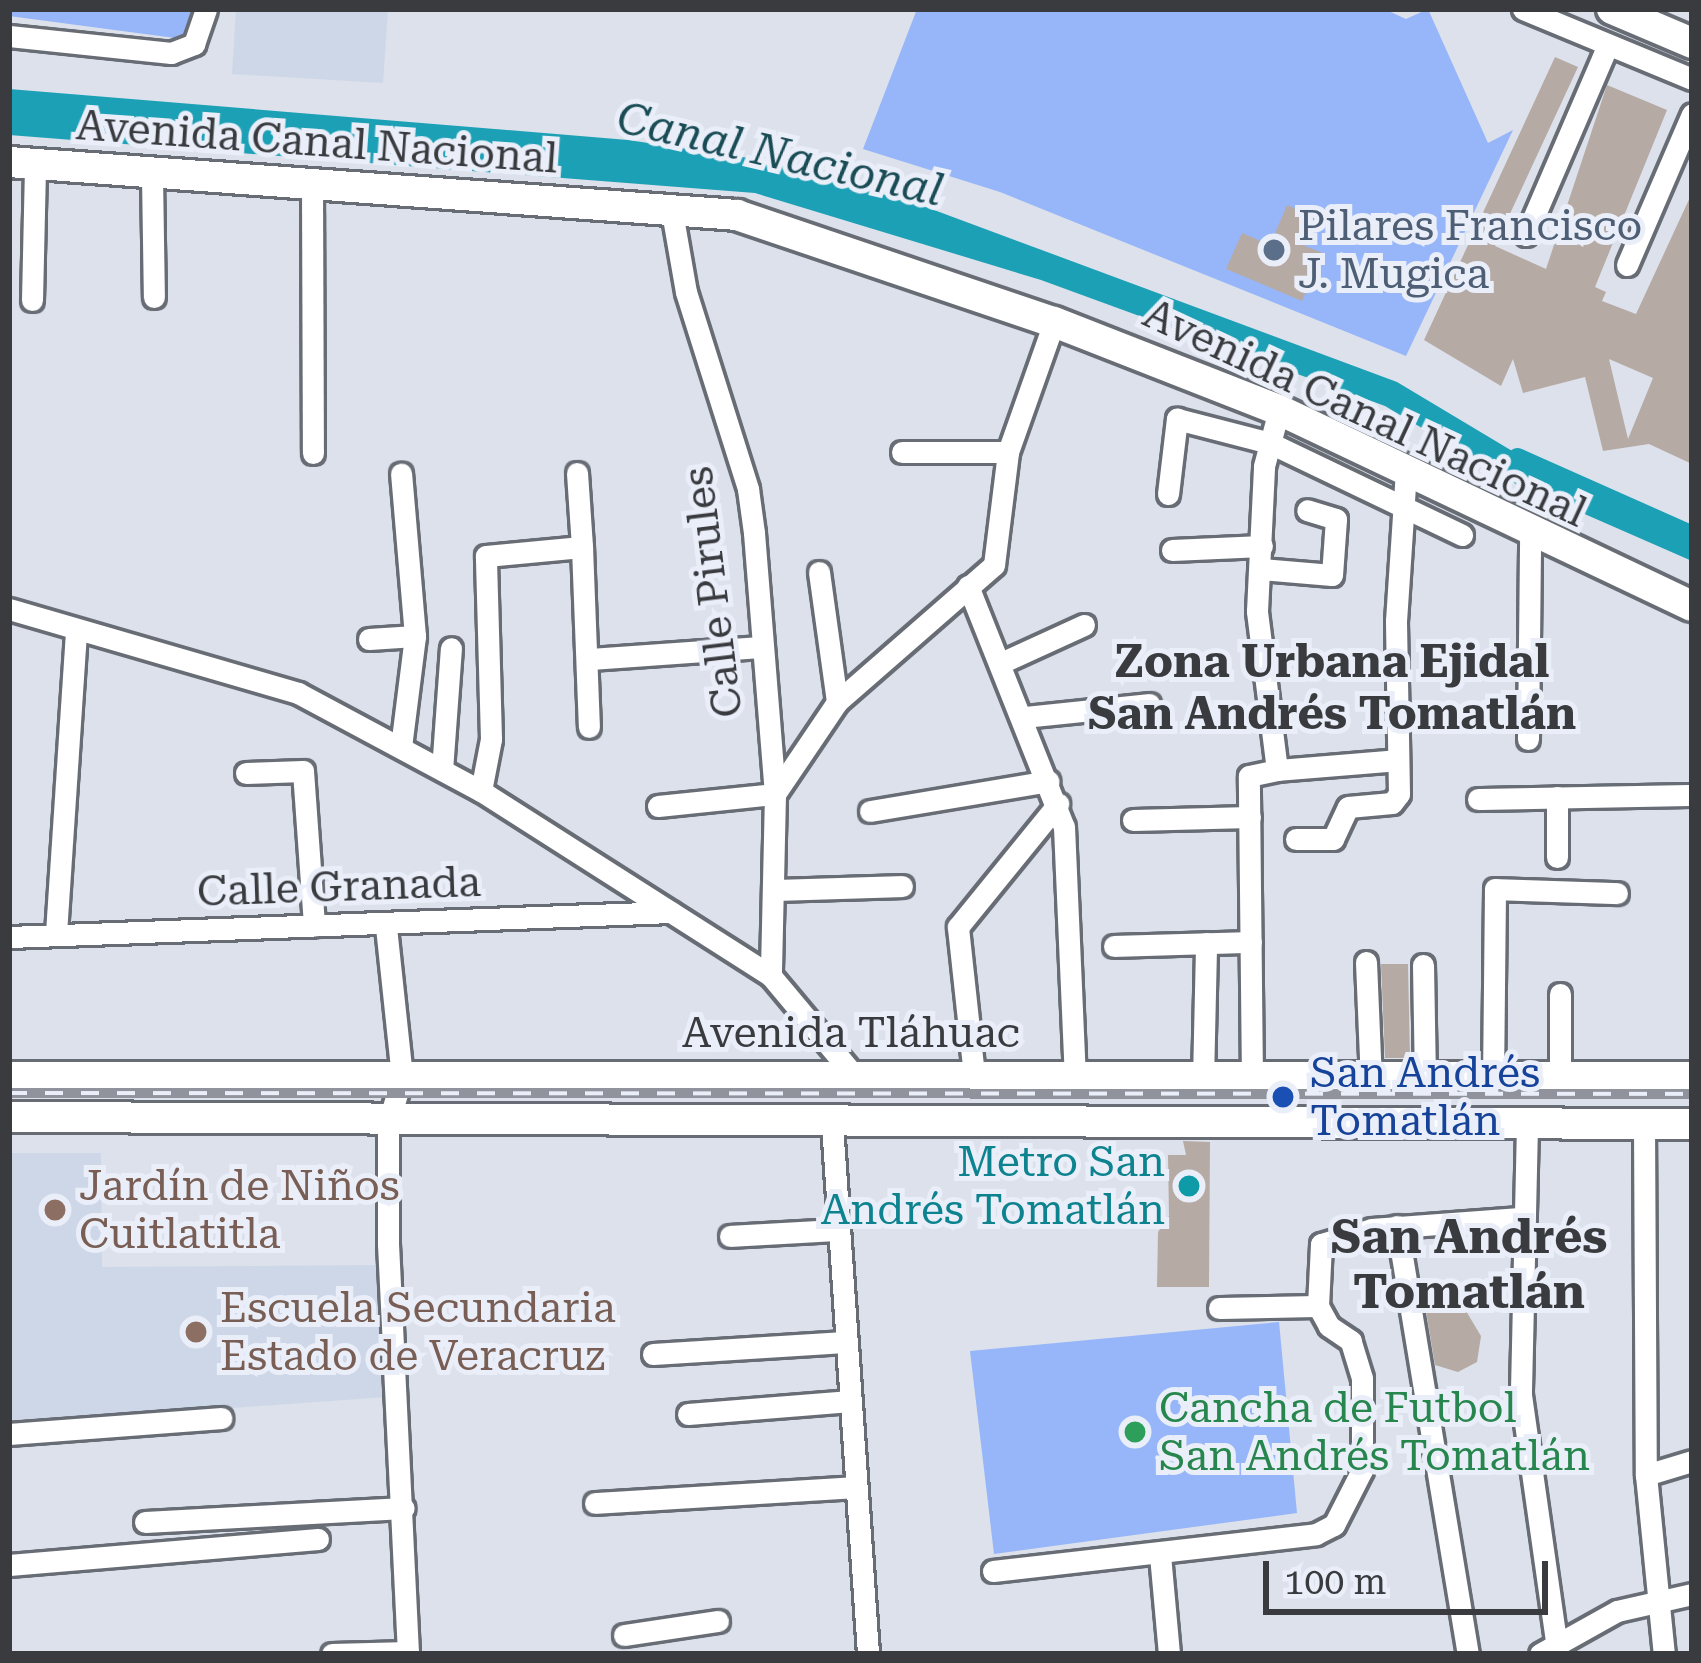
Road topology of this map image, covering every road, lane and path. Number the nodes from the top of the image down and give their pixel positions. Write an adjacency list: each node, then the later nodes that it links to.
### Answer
1 (206, 9): 5 (street)
2 (1522, 9): 7 (street)
3 (1612, 9): 4 (main road)
4 (1647, 16): 6 (main road)
5 (9, 36)
6 (1692, 43)
7 (1608, 45): 8 (street); 14 (street)
8 (1692, 80)
9 (1692, 114): 15 (street)
10 (22, 163): 11 (main road, Avenida Canal Nacional); 17 (street)
11 (152, 176): 12 (main road, Avenida Canal Nacional); 16 (street)
12 (312, 185): 13 (main road, Avenida Canal Nacional); 23 (street)
13 (671, 206): 18 (main road, Avenida Canal Nacional); 42 (street, Calle Pirules)
14 (1526, 236)
15 (1628, 265)
16 (154, 298)
17 (32, 300)
18 (1054, 322): 19 (main road, Avenida Canal Nacional); 22 (street)
19 (1279, 410): 20 (street); 26 (main road, Avenida Canal Nacional)
20 (1270, 442): 26 (street); 27 (street); 33 (street)
21 (902, 452): 22 (street)
22 (1008, 452): 35 (street)
23 (313, 453)
24 (577, 473): 31 (street)
25 (401, 474): 40 (street)
26 (1403, 486): 29 (street); 30 (main road, Avenida Canal Nacional); 52 (street)
27 (1168, 494)
28 (1307, 510): 33 (street)
29 (1462, 535)
30 (1530, 536): 36 (main road, Avenida Canal Nacional); 50 (street)
31 (582, 548): 44 (street); 57 (street)
32 (1172, 550): 33 (street)
33 (1262, 558): 54 (street)
34 (819, 572): 46 (street)
35 (968, 586): 45 (street); 46 (street)
36 (1692, 607)
37 (9, 609): 39 (street)
38 (1084, 625): 45 (street)
39 (76, 631): 51 (street); 75 (street)
40 (415, 636): 41 (street); 51 (street)
41 (370, 639)
42 (761, 647): 44 (street); 58 (street, Calle Pirules)
43 (452, 648): 53 (street)
44 (590, 659): 49 (street)
45 (1003, 662): 48 (street)
46 (837, 702): 58 (street)
47 (1149, 704): 48 (street)
48 (1024, 717): 56 (street)
49 (589, 727)
50 (1528, 739)
51 (400, 747): 53 (street)
52 (1398, 760): 54 (street); 67 (street)
53 (442, 770): 57 (street)
54 (1277, 770): 66 (street)
55 (247, 773): 73 (street)
56 (1049, 781): 62 (street); 64 (street)
57 (481, 790): 72 (street)
58 (775, 794): 63 (street); 70 (street, Calle Pirules)
59 (1692, 795): 60 (street)
60 (1557, 797): 61 (street); 68 (street)
61 (1478, 799)
62 (1058, 804): 85 (street); 87 (street)
63 (658, 806)
64 (870, 811)
65 (1133, 820): 66 (street)
66 (1250, 821): 77 (street)
67 (1296, 839)
68 (1557, 857)
69 (902, 886): 70 (street)
70 (778, 890): 82 (street, Calle Pirules)
71 (1617, 892): 96 (street)
72 (671, 912): 74 (street, Calle Granada); 82 (street)
73 (314, 926): 74 (street, Calle Granada); 75 (street, Calle Granada)
74 (386, 926): 89 (street)
75 (56, 933): 76 (street, Calle Granada)
76 (9, 937)
77 (1251, 942): 78 (street); 92 (street)
78 (1206, 943): 79 (street); 91 (street)
79 (1114, 946)
80 (1366, 962): 94 (street)
81 (1423, 965): 95 (street)
82 (771, 976): 84 (street)
83 (1560, 994): 93 (street)
84 (852, 1073): 85 (main road, Avenida Tláhuac); 89 (main road, Avenida Tláhuac)
85 (974, 1075): 86 (main road, Avenida Tláhuac)
86 (1018, 1076): 87 (main road, Avenida Tláhuac); 100 (main road)
87 (1075, 1076): 91 (main road, Avenida Tláhuac)
88 (9, 1077): 89 (main road, Avenida Tláhuac)
89 (402, 1077): 98 (street)
90 (1692, 1077): 93 (main road, Avenida Tláhuac)
91 (1203, 1080): 92 (main road, Avenida Tláhuac)
92 (1252, 1080): 94 (main road, Avenida Tláhuac)
93 (1561, 1081): 96 (main road, Avenida Tláhuac)
94 (1371, 1082): 95 (main road, Avenida Tláhuac)
95 (1425, 1082): 96 (main road, Avenida Tláhuac)
96 (1493, 1082)
97 (9, 1117): 98 (main road)
98 (388, 1124): 99 (main road); 120 (street)
99 (832, 1124): 100 (main road); 106 (street)
100 (1018, 1124): 103 (main road)
101 (1644, 1124): 102 (main road); 103 (main road); 117 (street)
102 (1692, 1124)
103 (1527, 1125): 104 (street)
104 (1520, 1218): 105 (street); 131 (street)
105 (1397, 1226): 108 (street); 136 (street)
106 (838, 1230): 107 (street); 110 (street)
107 (730, 1236)
108 (1318, 1306): 109 (street); 123 (street)
109 (1219, 1308)
110 (845, 1342): 111 (street); 112 (street)
111 (653, 1354)
112 (850, 1401): 113 (street); 118 (street)
113 (688, 1414)
114 (221, 1418): 115 (street)
115 (9, 1434)
116 (1692, 1461): 117 (street)
117 (1646, 1475): 127 (street)
118 (855, 1486): 119 (street); 134 (street)
119 (595, 1503)
120 (404, 1508): 121 (street); 132 (street)
121 (145, 1522)
122 (318, 1539): 124 (street)
123 (1160, 1555): 125 (street); 135 (street)
124 (9, 1565)
125 (993, 1571)
126 (1692, 1594): 127 (street)
127 (1659, 1596): 131 (street); 137 (street)
128 (718, 1621): 130 (street)
129 (624, 1635): 130 (street)
130 (663, 1642)
131 (1551, 1650)
132 (408, 1653): 133 (street)
133 (332, 1654)
134 (868, 1654)
135 (1169, 1654)
136 (1468, 1654)
137 (1664, 1654)

